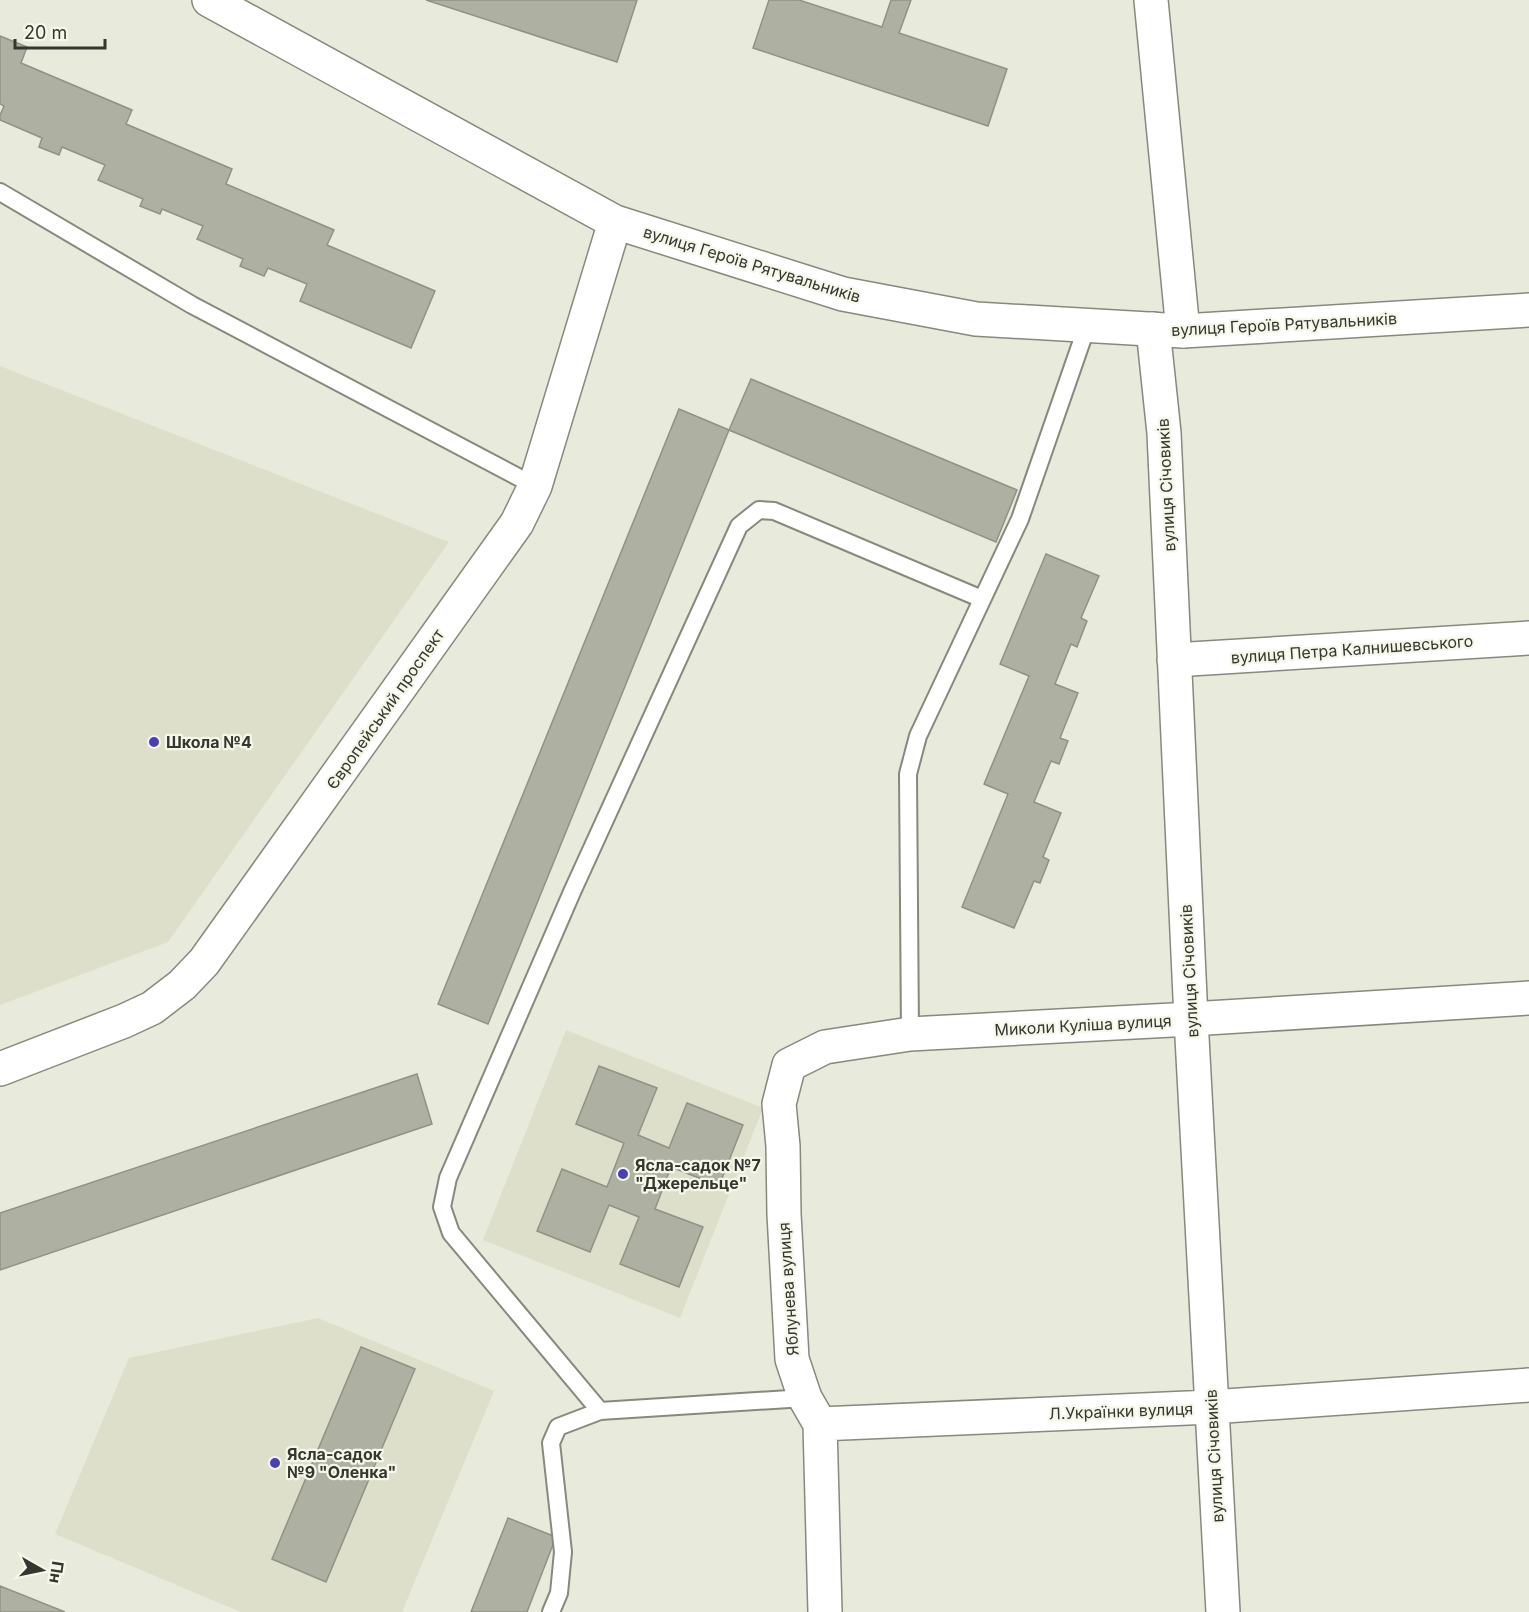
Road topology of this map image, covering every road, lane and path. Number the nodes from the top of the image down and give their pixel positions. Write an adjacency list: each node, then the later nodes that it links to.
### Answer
1 (209, 0): 4 (street, вулиця Героїв Рятувальників)
2 (1151, 0): 7 (street, вулиця Січовиків)
3 (0, 192): 8 (lane)
4 (615, 222): 6 (street, вулиця Героїв Рятувальників); 8 (street, Європейський проспект)
5 (1529, 310): 7 (street, вулиця Героїв Рятувальників)
6 (1087, 326): 7 (street, вулиця Героїв Рятувальників); 9 (lane)
7 (1168, 330): 11 (street, вулиця Січовиків)
8 (536, 486): 15 (street, Європейський проспект)
9 (982, 600): 14 (lane); 19 (lane)
10 (1529, 638): 11 (street, вулиця Петра Калнишевського)
11 (1174, 660): 13 (street, вулиця Січовиків)
12 (1529, 998): 13 (street, Миколи Куліша вулиця)
13 (1191, 1019): 14 (street, Миколи Куліша вулиця); 18 (street, вулиця Січовиків)
14 (910, 1034): 16 (street, Миколи Куліша вулиця)
15 (0, 1069)
16 (779, 1104): 20 (street, Яблунева вулиця)
17 (1529, 1385): 18 (street, Л.Українки вулиця)
18 (1211, 1407): 20 (street, Л.Українки вулиця); 23 (street, вулиця Січовиків)
19 (600, 1411): 20 (lane); 21 (lane)
20 (812, 1411): 22 (street, Яблунева вулиця)
21 (551, 1612)
22 (825, 1612)
23 (1223, 1612)

